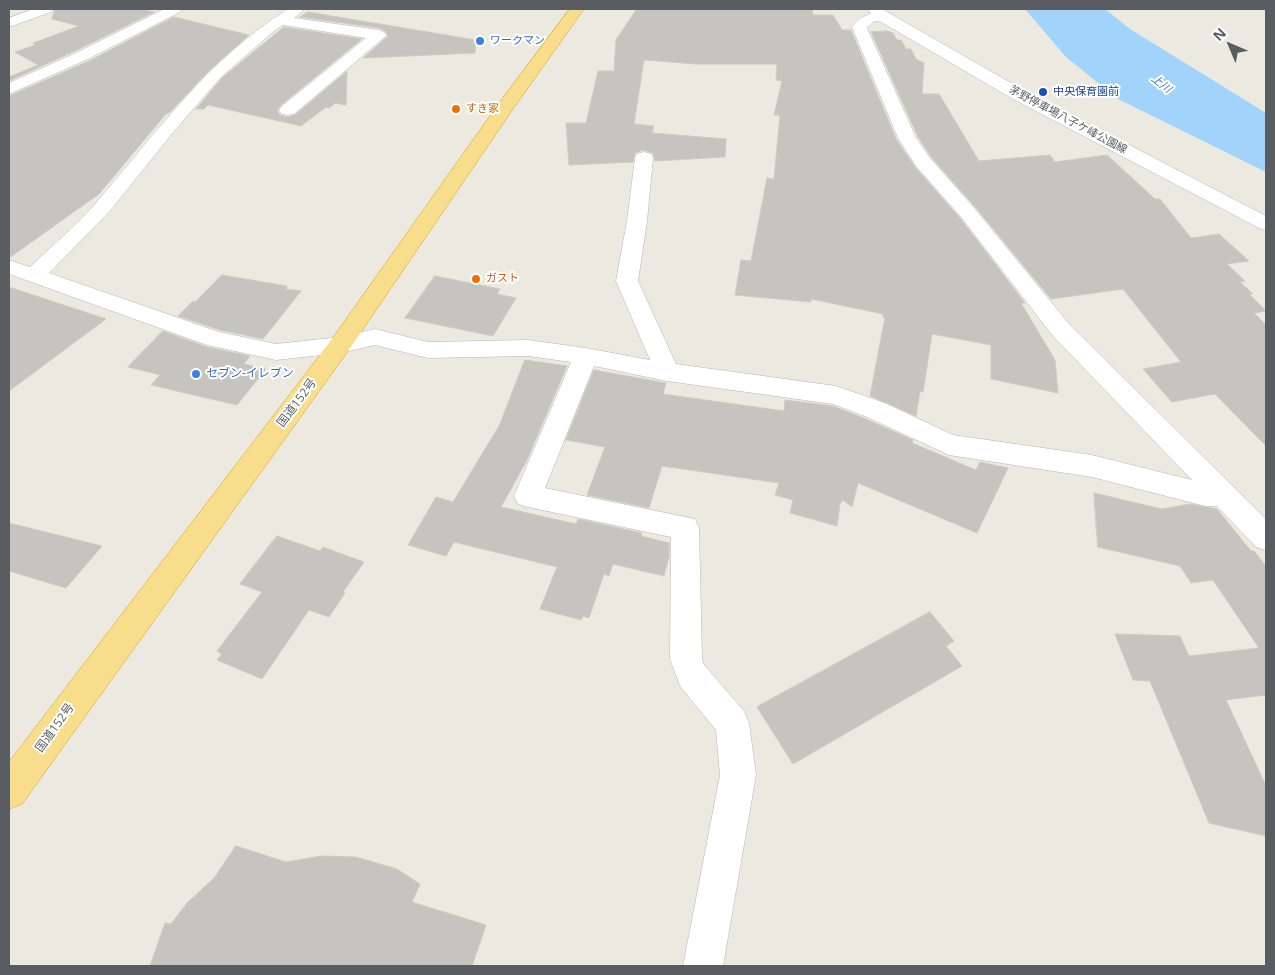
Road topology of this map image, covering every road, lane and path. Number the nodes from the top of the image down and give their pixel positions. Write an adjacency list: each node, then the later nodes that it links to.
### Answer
1 (46, 9): 7 (street)
2 (176, 9): 8 (street)
3 (298, 9): 6 (street)
4 (577, 9): 14 (highway, 国道152号)
5 (878, 12): 11 (street, 茅野停車場八子ケ峰公園線); 17 (street)
6 (279, 20): 9 (street); 13 (street)
7 (9, 23)
8 (9, 89)
9 (288, 110)
10 (644, 158): 16 (street)
11 (1266, 224)
12 (9, 267): 13 (street)
13 (34, 275): 14 (street)
14 (340, 345): 15 (street); 19 (highway, 国道152号)
15 (586, 356): 16 (street); 20 (street)
16 (667, 372): 17 (street)
17 (1225, 495): 18 (street)
18 (1266, 538)
19 (9, 791)
20 (703, 966)

